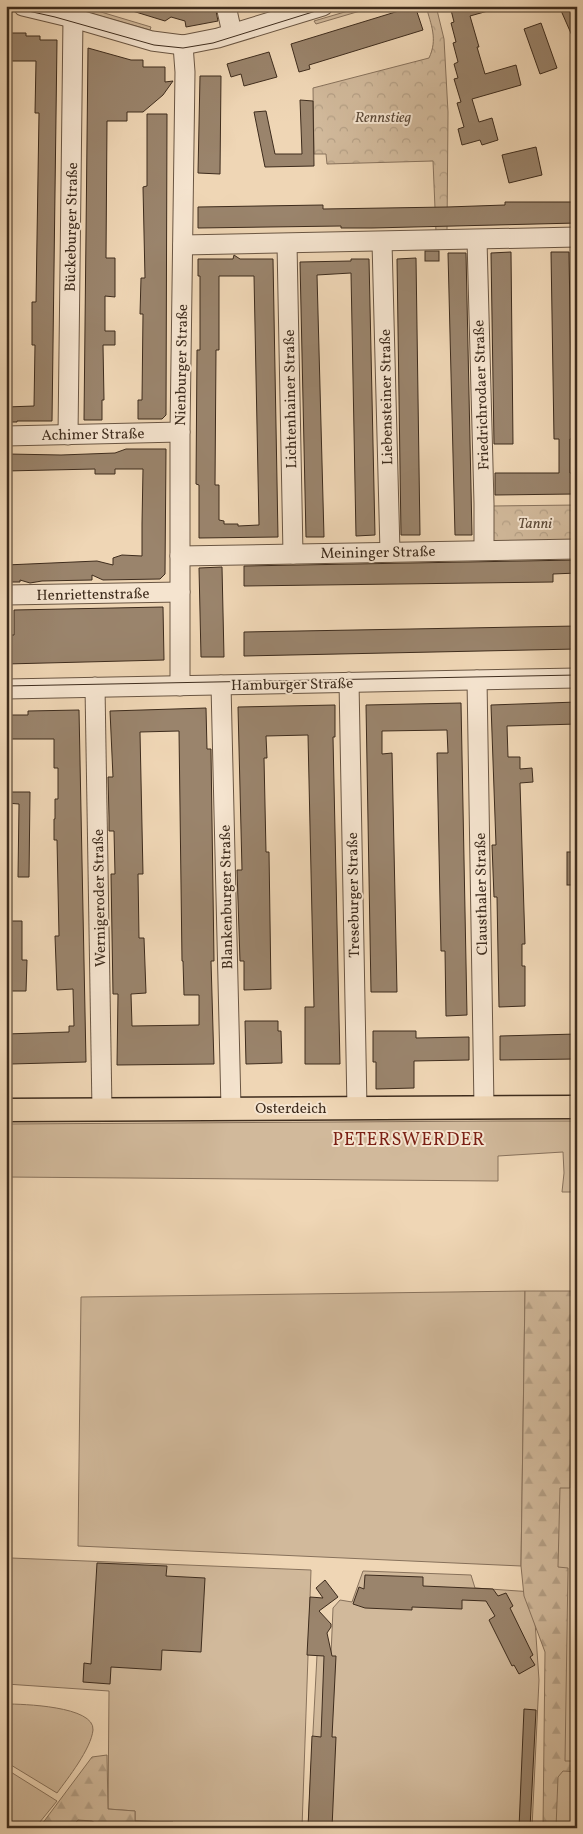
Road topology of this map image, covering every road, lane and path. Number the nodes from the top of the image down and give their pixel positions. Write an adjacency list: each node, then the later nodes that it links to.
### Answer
1 (23, 6): 4 (street)
2 (226, 6): 5 (street)
3 (314, 7): 5 (street)
4 (73, 18): 6 (street); 13 (street, Bückeburger Straße)
5 (232, 33): 6 (street)
6 (183, 45): 11 (street, Nienburger Straße)
7 (577, 237): 8 (street)
8 (477, 240): 9 (street); 16 (street, Friedrichrodaer Straße)
9 (382, 242): 10 (street); 17 (street, Liebensteiner Straße)
10 (287, 244): 11 (street); 18 (street, Lichtenhainer Straße)
11 (183, 245): 12 (street, Nienburger Straße)
12 (180, 432): 13 (street, Achimer Straße); 19 (street, Nienburger Straße)
13 (68, 435): 14 (street, Achimer Straße)
14 (6, 436)
15 (577, 549): 16 (street, Meininger Straße)
16 (484, 550): 17 (street, Meininger Straße)
17 (390, 552): 18 (street, Meininger Straße)
18 (293, 554): 19 (street, Meininger Straße)
19 (180, 556): 20 (street, Nienburger Straße)
20 (180, 592): 21 (street, Henriettenstraße); 26 (street, Nienburger Straße)
21 (6, 595)
22 (577, 678): 23 (street, Hamburger Straße)
23 (477, 680): 24 (street, Hamburger Straße); 29 (street, Clausthaler Straße)
24 (349, 682): 25 (street, Hamburger Straße); 32 (street, Treseburger Straße)
25 (221, 685): 26 (street, Hamburger Straße); 31 (street, Blankenburger Straße)
26 (180, 686): 27 (street, Hamburger Straße)
27 (95, 687): 28 (street, Hamburger Straße); 34 (street, Wernigeroder Straße)
28 (6, 689)
29 (484, 1107): 30 (main road, Osterdeich); 32 (main road, Osterdeich)
30 (577, 1107)
31 (230, 1108): 32 (main road, Osterdeich); 34 (main road, Osterdeich)
32 (357, 1108)
33 (6, 1110): 34 (main road, Osterdeich)
34 (102, 1110)

